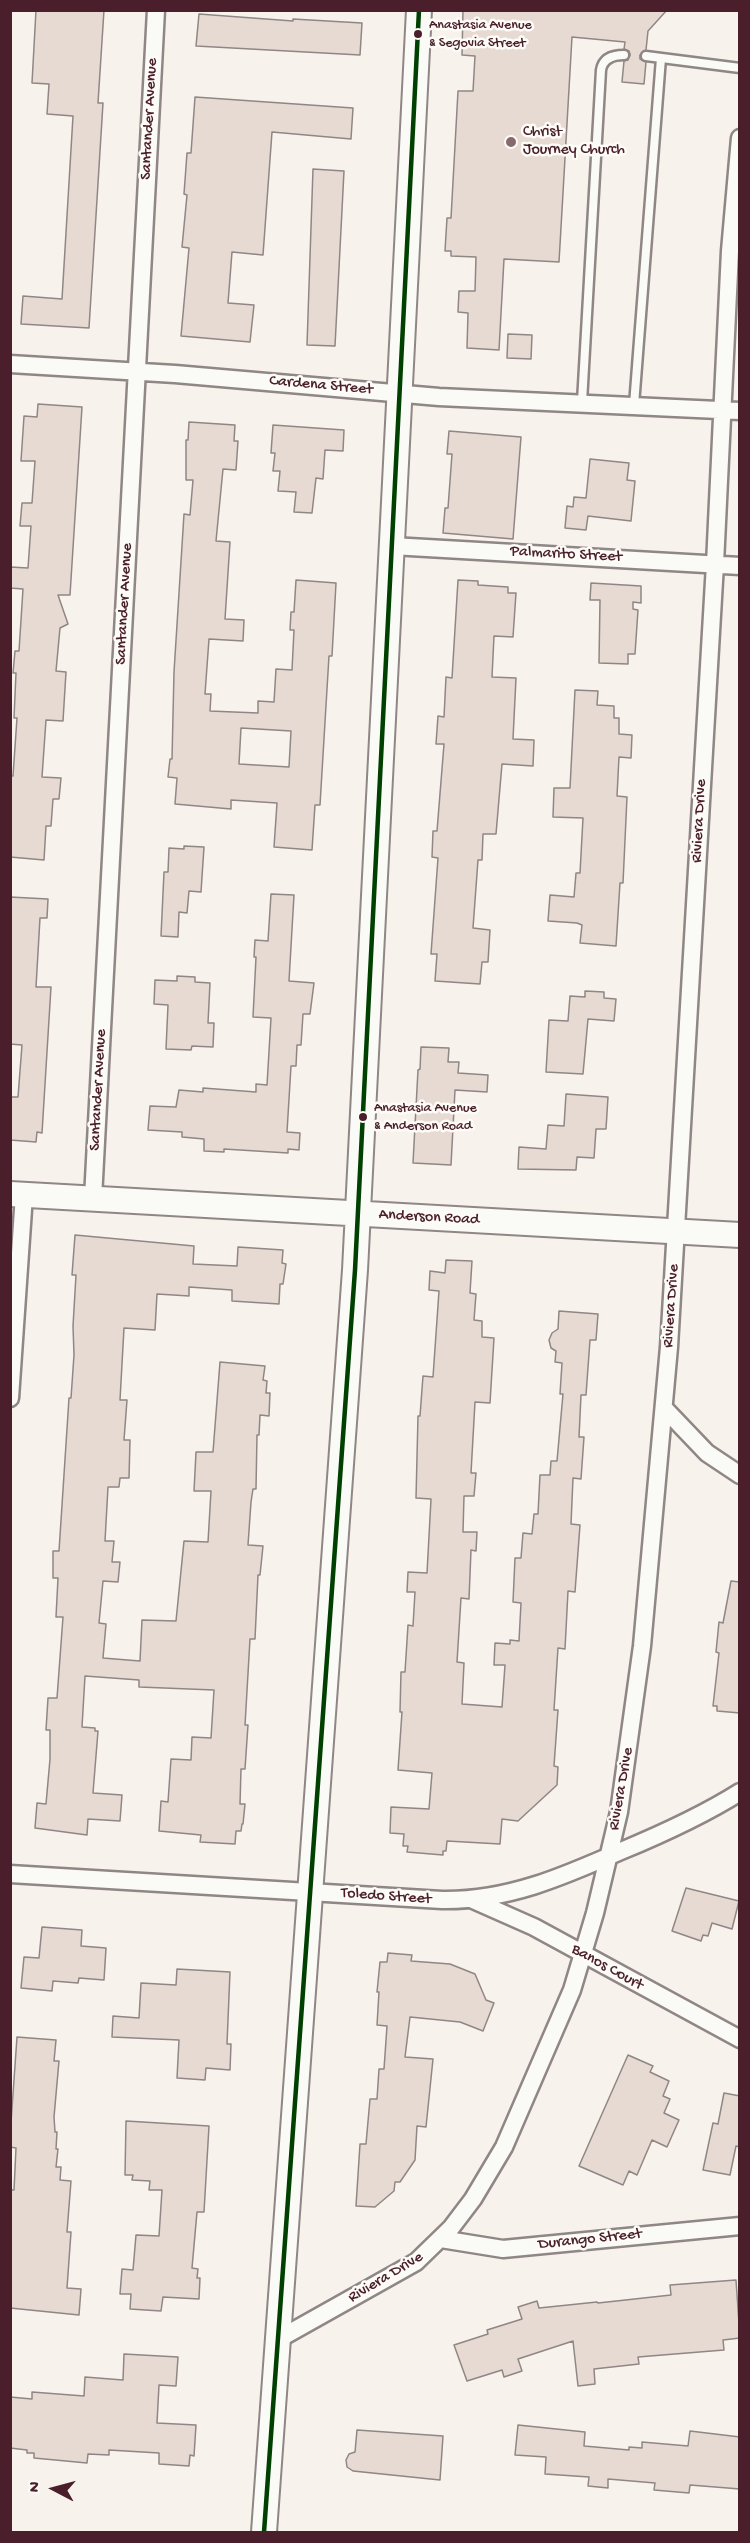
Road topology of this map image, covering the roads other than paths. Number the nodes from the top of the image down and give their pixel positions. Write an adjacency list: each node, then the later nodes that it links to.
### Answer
1 (156, 10): 9 (street, Santander Avenue)
2 (419, 10): 10 (street)
3 (624, 55): 11 (lane)
4 (646, 56): 5 (lane)
5 (661, 58): 6 (lane); 12 (lane)
6 (740, 68)
7 (740, 138): 13 (street, Riviera Drive)
8 (10, 364): 9 (street, Cardena Street)
9 (138, 372): 10 (street, Cardena Street); 18 (street, Santander Avenue)
10 (401, 393): 11 (street, Cardena Street); 14 (street)
11 (582, 402): 12 (street, Cardena Street)
12 (634, 405): 13 (street, Cardena Street)
13 (731, 411): 15 (street, Riviera Drive)
14 (392, 546): 15 (street, Palmarito Street); 19 (street)
15 (715, 564): 16 (street, Palmarito Street); 20 (street, Riviera Drive)
16 (740, 566)
17 (17, 1195): 18 (street, Anderson Road); 22 (street)
18 (93, 1198): 19 (street, Anderson Road)
19 (357, 1214): 20 (street, Anderson Road); 28 (street)
20 (677, 1231): 21 (street, Anderson Road); 23 (street, Riviera Drive)
21 (740, 1235)
22 (10, 1398)
23 (664, 1408): 24 (street); 26 (street, Riviera Drive)
24 (740, 1475)
25 (740, 1792): 26 (street, Toledo Street)
26 (608, 1857): 29 (street, Toledo Street); 30 (street, Riviera Drive)
27 (10, 1874): 28 (street, Toledo Street)
28 (310, 1892): 29 (street, Toledo Street); 34 (street)
29 (472, 1899): 30 (street, Banos Court)
30 (583, 1955): 31 (street, Banos Court); 33 (street, Riviera Drive)
31 (740, 2039)
32 (740, 2226): 33 (street, Durango Street)
33 (441, 2239): 34 (street, Riviera Drive)
34 (277, 2340): 35 (street)
35 (264, 2532)

